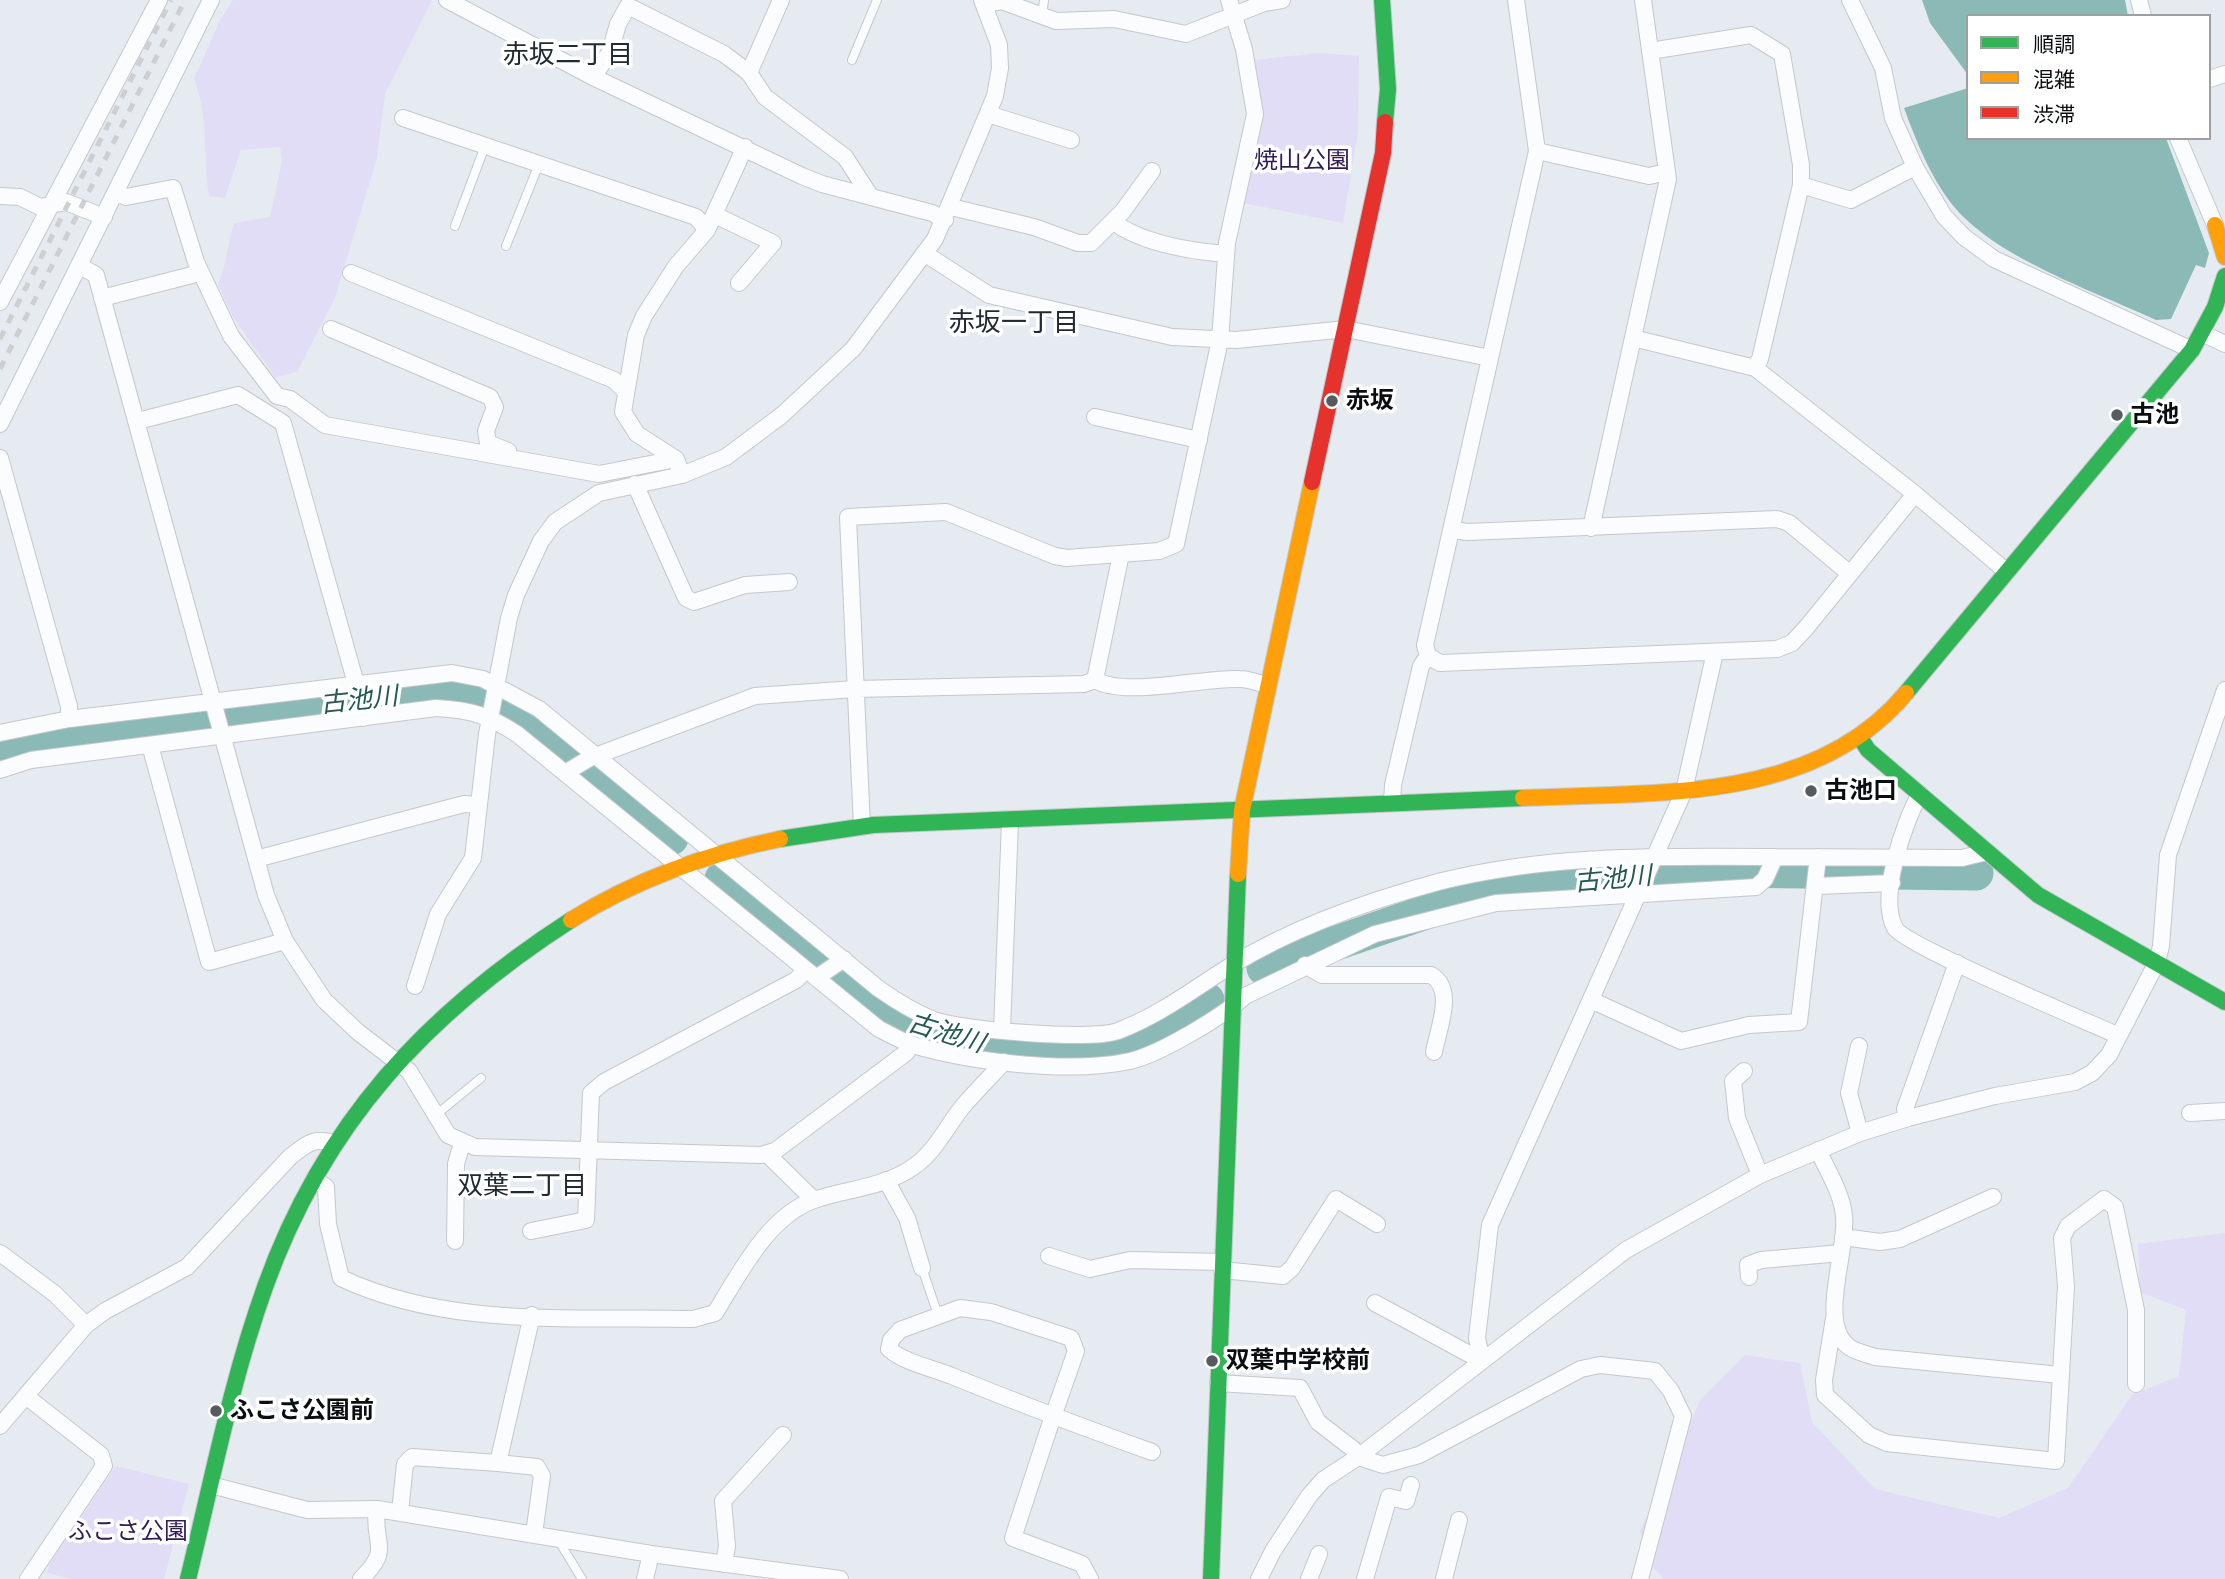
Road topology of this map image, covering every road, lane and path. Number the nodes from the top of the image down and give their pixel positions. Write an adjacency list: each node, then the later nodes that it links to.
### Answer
1 (159, 0): 34 (street)
2 (211, 0): 31 (street)
3 (447, 0): 18 (street)
4 (781, 0): 17 (street)
5 (877, 0): 16 (lane)
6 (1229, 0): 14 (street)
7 (1282, 0): 14 (street)
8 (1382, 0): 52 (street)
9 (1516, 0): 25 (street)
10 (1643, 0): 15 (street)
11 (1850, 0): 27 (street)
12 (983, 2): 13 (street); 19 (street)
13 (1043, 8): 14 (street)
14 (1236, 16): 42 (street)
15 (1650, 51): 29 (street); 30 (street)
16 (852, 60)
17 (749, 73): 18 (street); 33 (street)
18 (593, 77): 24 (street)
19 (988, 114): 22 (street); 35 (street)
20 (403, 118): 23 (street)
21 (2179, 140): 43 (street)
22 (1071, 141)
23 (485, 146): 26 (street); 39 (lane)
24 (745, 147): 33 (street); 37 (street)
25 (1537, 151): 29 (street); 58 (street)
26 (539, 164): 37 (street); 40 (lane)
27 (1914, 167): 30 (street); 57 (street)
28 (1152, 171): 38 (street)
29 (1667, 172): 54 (street)
30 (1801, 186): 59 (street)
31 (116, 192): 36 (street); 67 (street)
32 (0, 196): 34 (street)
33 (871, 197): 35 (street)
34 (52, 205): 36 (street); 50 (street)
35 (948, 213): 38 (street); 41 (street)
36 (104, 217): 44 (street)
37 (711, 222): 48 (street); 60 (street)
38 (1113, 222): 42 (street)
39 (455, 226)
40 (506, 246)
41 (924, 253): 55 (street); 68 (street)
42 (1226, 254): 55 (street)
43 (2225, 257)
44 (80, 266): 49 (street); 63 (street)
45 (351, 273): 60 (street)
46 (192, 275): 49 (street)
47 (2225, 276): 53 (street)
48 (739, 283)
49 (102, 298): 62 (street)
50 (0, 302)
51 (331, 329): 67 (street)
52 (1346, 329): 55 (street); 58 (street); 80 (street)
53 (2202, 332): 56 (street); 57 (street)
54 (1633, 338): 59 (street); 71 (street)
55 (1220, 340): 64 (street)
56 (2225, 344)
57 (2192, 350): 74 (street)
58 (1490, 358): 72 (street)
59 (1755, 368): 70 (street)
60 (625, 391): 66 (street)
61 (1095, 417): 64 (street)
62 (138, 421): 81 (street); 85 (street)
63 (0, 424)
64 (1199, 440): 73 (street)
65 (0, 458): 87 (street)
66 (676, 459): 67 (street); 68 (street)
67 (536, 463)
68 (682, 475): 69 (street)
69 (635, 484): 76 (street); 84 (street)
70 (1915, 494): 74 (street); 75 (street)
71 (1591, 528): 72 (street); 75 (street)
72 (1453, 530): 78 (street)
73 (1121, 554): 79 (street); 82 (street)
74 (2007, 572): 90 (street)
75 (1849, 573): 77 (street)
76 (789, 582)
77 (1715, 652): 78 (street); 95 (street)
78 (1428, 656): 97 (street)
79 (1095, 680): 80 (street); 82 (street)
80 (1267, 685): 99 (street)
81 (357, 688): 84 (street); 85 (street); 86 (street)
82 (855, 689): 92 (street); 101 (street)
83 (2225, 691): 114 (street)
84 (494, 700): 86 (street); 92 (street); 94 (street); 98 (street)
85 (215, 706): 87 (street); 88 (street)
86 (362, 713): 88 (street)
87 (69, 719): 89 (street)
88 (222, 731): 91 (street); 104 (street)
89 (0, 733)
90 (1859, 736): 95 (street); 96 (street)
91 (150, 745): 93 (street); 112 (street)
92 (594, 756): 94 (street); 103 (street)
93 (0, 770)
94 (567, 770): 108 (street)
95 (1684, 791): 97 (street); 105 (street)
96 (1920, 794): 102 (street); 109 (street)
97 (1392, 803): 99 (street)
98 (478, 804): 104 (street); 119 (street)
99 (1242, 810): 100 (street); 116 (street)
100 (1010, 821): 101 (street); 123 (street)
101 (862, 827): 103 (street)
102 (1987, 852): 109 (street); 114 (street)
103 (717, 855): 108 (street); 113 (street)
104 (256, 859): 112 (street)
105 (1655, 860): 106 (street); 111 (street); 116 (street)
106 (1774, 860): 107 (street); 111 (street)
107 (1818, 860): 109 (street); 110 (street)
108 (683, 867): 118 (street); 128 (street)
109 (1892, 870): 110 (street); 115 (street)
110 (1817, 884): 120 (street)
111 (1642, 889): 117 (street); 120 (street)
112 (285, 941): 128 (street)
113 (843, 960): 118 (street); 123 (street)
114 (2157, 962): 121 (street); 124 (street)
115 (1957, 963): 124 (street); 135 (street)
116 (1233, 965): 122 (street); 123 (street)
117 (1305, 965): 122 (street); 127 (street)
118 (814, 974): 125 (street); 139 (street)
119 (415, 986)
120 (1593, 1001): 161 (street)
121 (2225, 1002)
122 (1231, 1009): 129 (street); 153 (street)
123 (1002, 1030)
124 (2118, 1035): 135 (street)
125 (911, 1044): 129 (street); 141 (street)
126 (1859, 1046): 136 (street)
127 (1434, 1052)
128 (397, 1060): 134 (street); 137 (street)
129 (1004, 1062): 144 (street)
130 (1744, 1072): 142 (street)
131 (481, 1078): 134 (lane)
132 (2225, 1111): 133 (street)
133 (2190, 1113)
134 (437, 1114): 138 (street)
135 (1908, 1118): 136 (street)
136 (1860, 1133): 140 (street)
137 (336, 1143): 143 (street); 160 (street)
138 (462, 1143): 139 (street); 149 (street)
139 (588, 1148): 141 (street); 148 (street)
140 (1818, 1150): 142 (street); 150 (street)
141 (767, 1154): 146 (street)
142 (1760, 1175): 161 (street)
143 (314, 1178): 158 (street); 172 (street)
144 (886, 1180): 146 (street); 154 (street)
145 (1993, 1197): 150 (street)
146 (814, 1200): 158 (street)
147 (1377, 1224): 153 (street)
148 (531, 1231)
149 (455, 1241)
150 (1842, 1245): 155 (street); 159 (street)
151 (0, 1253): 160 (street)
152 (1049, 1256): 153 (street)
153 (1222, 1266): 163 (street)
154 (922, 1268): 157 (lane)
155 (1749, 1277)
156 (1375, 1303): 161 (street)
157 (936, 1309)
158 (532, 1315): 171 (street)
159 (1834, 1318): 162 (street); 162 (street)
160 (86, 1325): 165 (street)
161 (1482, 1361): 170 (street)
162 (2060, 1375): 164 (street)
163 (1218, 1383): 170 (street); 189 (street)
164 (2136, 1384)
165 (27, 1398): 167 (street); 182 (street)
166 (1053, 1417): 166 (street); 169 (street); 188 (street)
167 (0, 1426)
168 (783, 1435): 181 (street)
169 (1152, 1452)
170 (1358, 1457): 190 (street); 194 (street)
171 (498, 1463): 175 (street); 177 (street)
172 (211, 1485): 174 (street); 183 (street)
173 (1411, 1485): 192 (street)
174 (377, 1509): 175 (street); 184 (street)
175 (400, 1512): 177 (street)
176 (1459, 1520): 193 (street)
177 (534, 1534): 178 (street)
178 (557, 1538): 179 (street); 185 (lane)
179 (651, 1554): 181 (street); 186 (street)
180 (1319, 1554): 191 (street)
181 (724, 1564): 187 (street)
182 (28, 1579)
183 (188, 1579)
184 (361, 1579)
185 (582, 1579)
186 (645, 1579)
187 (840, 1579)
188 (1090, 1579)
189 (1212, 1579)
190 (1259, 1579)
191 (1309, 1579)
192 (1364, 1579)
193 (1444, 1579)
194 (1640, 1579)

